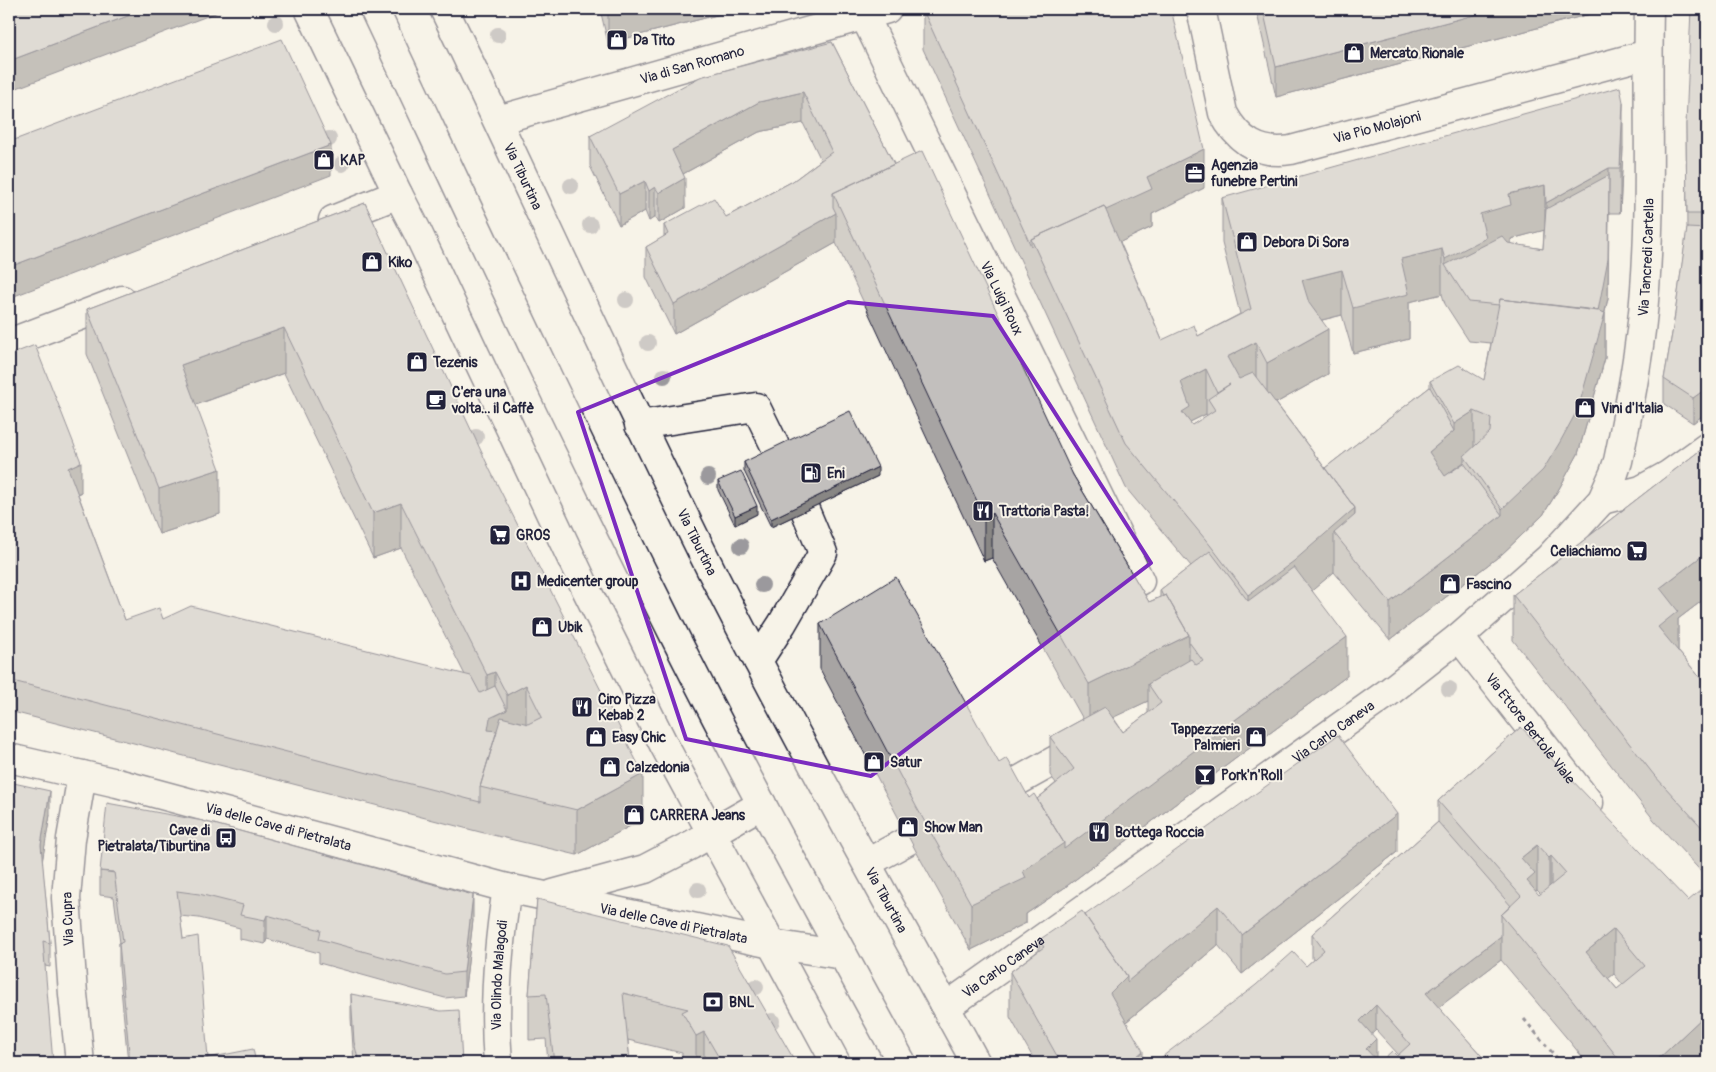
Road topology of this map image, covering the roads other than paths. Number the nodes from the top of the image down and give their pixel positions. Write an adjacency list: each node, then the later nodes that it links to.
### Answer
1 (309, 9): 9 (street)
2 (374, 9): 25 (street)
3 (444, 9): 8 (street, Via Tiburtina)
4 (1201, 9): 7 (street, Via Pio Molajoni)
5 (1649, 9): 7 (street, Via Tancredi Cartella)
6 (875, 12): 8 (street, Via di San Romano); 18 (street, Via Luigi Roux)
7 (1648, 54): 16 (street, Via Tancredi Cartella)
8 (498, 120): 13 (street, Via Tiburtina)
9 (398, 194): 10 (street); 27 (street)
10 (310, 229)
11 (146, 291): 12 (street)
12 (9, 343)
13 (639, 424): 15 (street); 20 (street, Via Tiburtina)
14 (1707, 447): 16 (street)
15 (779, 454)
16 (1602, 500): 19 (street, Via Carlo Caneva)
17 (805, 510): 20 (street)
18 (1140, 581)
19 (1459, 637): 26 (street, Via Ettore Bertolè Viale); 34 (street, Via Carlo Caneva)
20 (758, 661): 29 (street, Via Tiburtina)
21 (1174, 694): 24 (street)
22 (9, 758): 23 (street, Via delle Cave di Pietralata)
23 (82, 775): 30 (street, Via delle Cave di Pietralata); 35 (street, Via Cupra)
24 (993, 795)
25 (762, 804): 27 (street, Via delle Cave di Pietralata); 33 (street)
26 (1603, 819)
27 (711, 833): 31 (street, Via delle Cave di Pietralata); 32 (street)
28 (909, 840): 29 (street)
29 (867, 863): 34 (street, Via Tiburtina)
30 (507, 888): 31 (street, Via delle Cave di Pietralata); 36 (street, Via Olindo Malagodi)
31 (546, 896): 32 (street, Via delle Cave di Pietralata)
32 (772, 944): 33 (street); 37 (street)
33 (843, 955): 38 (street)
34 (946, 1008): 39 (street, Via Tiburtina)
35 (80, 1063)
36 (498, 1063)
37 (836, 1063)
38 (902, 1063)
39 (976, 1063)

